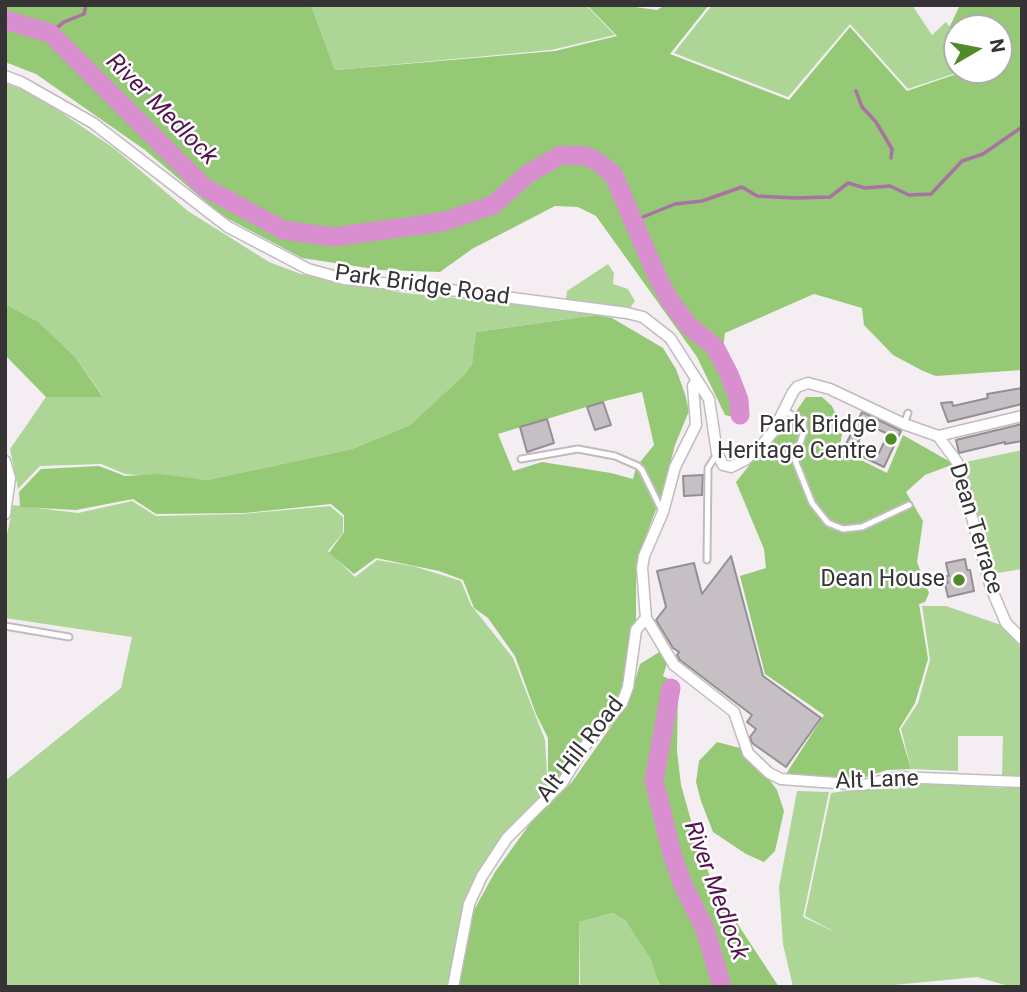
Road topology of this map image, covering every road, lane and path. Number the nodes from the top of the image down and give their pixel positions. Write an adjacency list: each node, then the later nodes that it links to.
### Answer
1 (5, 76): 2 (street, Park Bridge Road)
2 (696, 381): 8 (street); 12 (street, Alt Hill Road)
3 (784, 411): 6 (street, Dean Terrace); 8 (street, Dean Terrace); 11 (lane)
4 (908, 413): 6 (lane)
5 (1022, 416): 7 (street)
6 (904, 424): 7 (street, Dean Terrace)
7 (938, 436): 18 (street, Dean Terrace)
8 (717, 453): 14 (lane)
9 (521, 458): 12 (lane)
10 (5, 461): 13 (street)
11 (909, 505)
12 (663, 512): 15 (street, Alt Hill Road)
13 (5, 514)
14 (708, 560)
15 (646, 618): 19 (street, Alt Lane); 20 (street, Alt Hill Road)
16 (5, 626): 17 (lane)
17 (69, 637)
18 (1022, 639)
19 (1022, 782)
20 (453, 987)

